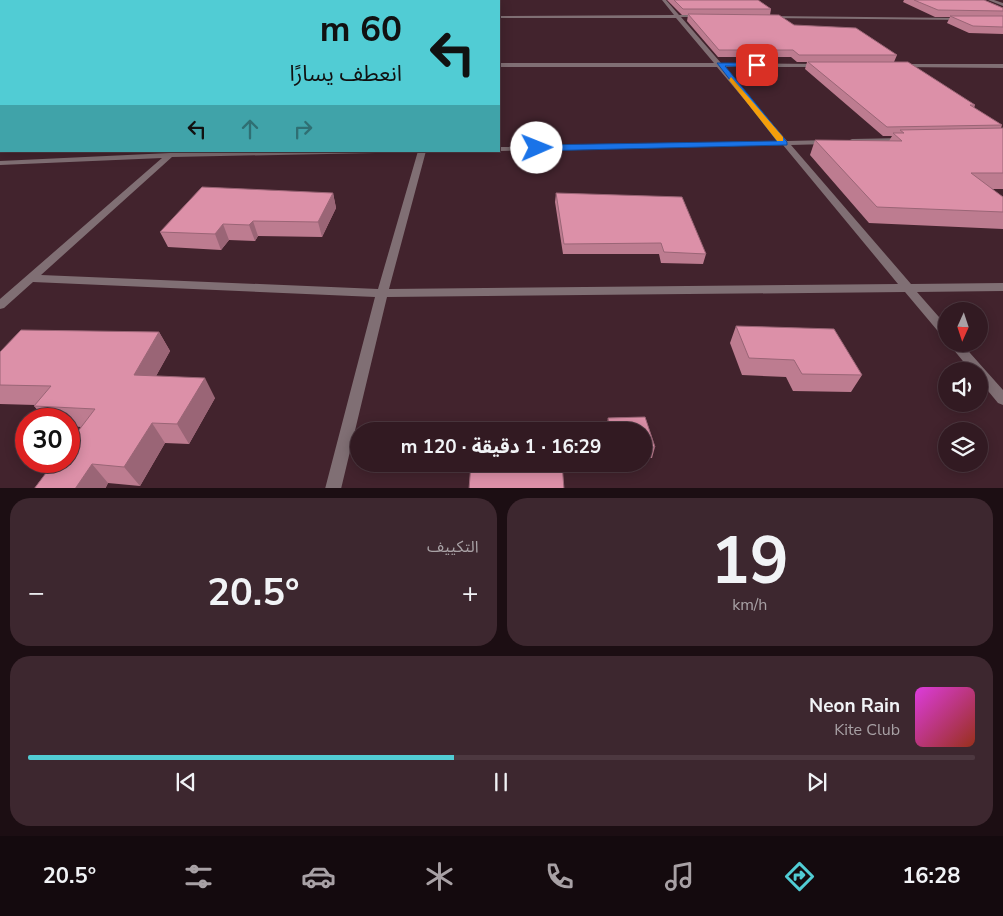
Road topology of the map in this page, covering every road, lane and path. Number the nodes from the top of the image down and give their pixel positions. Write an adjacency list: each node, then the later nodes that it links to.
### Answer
1 (664, 0): 5 (street)
2 (990, 0): 3 (street)
3 (1003, 5)
4 (500, 16): 5 (street)
5 (678, 16): 6 (street); 9 (street)
6 (707, 16)
7 (766, 17): 8 (street)
8 (973, 19)
9 (719, 64): 10 (street); 11 (street); 17 (street)
10 (500, 65)
11 (827, 65)
12 (895, 66): 13 (street)
13 (1003, 66)
14 (913, 139): 15 (street)
15 (844, 141)
16 (834, 142): 17 (street)
17 (784, 143): 18 (street); 25 (street)
18 (500, 149)
19 (324, 152): 21 (street)
20 (422, 152): 26 (street)
21 (170, 155): 22 (street); 23 (street)
22 (0, 163)
23 (33, 278): 26 (street); 27 (street)
24 (1003, 287): 25 (street)
25 (908, 289): 26 (street); 28 (street)
26 (382, 293): 31 (street)
27 (0, 305)
28 (938, 324)
29 (962, 352): 30 (street)
30 (1003, 399)
31 (333, 488)

